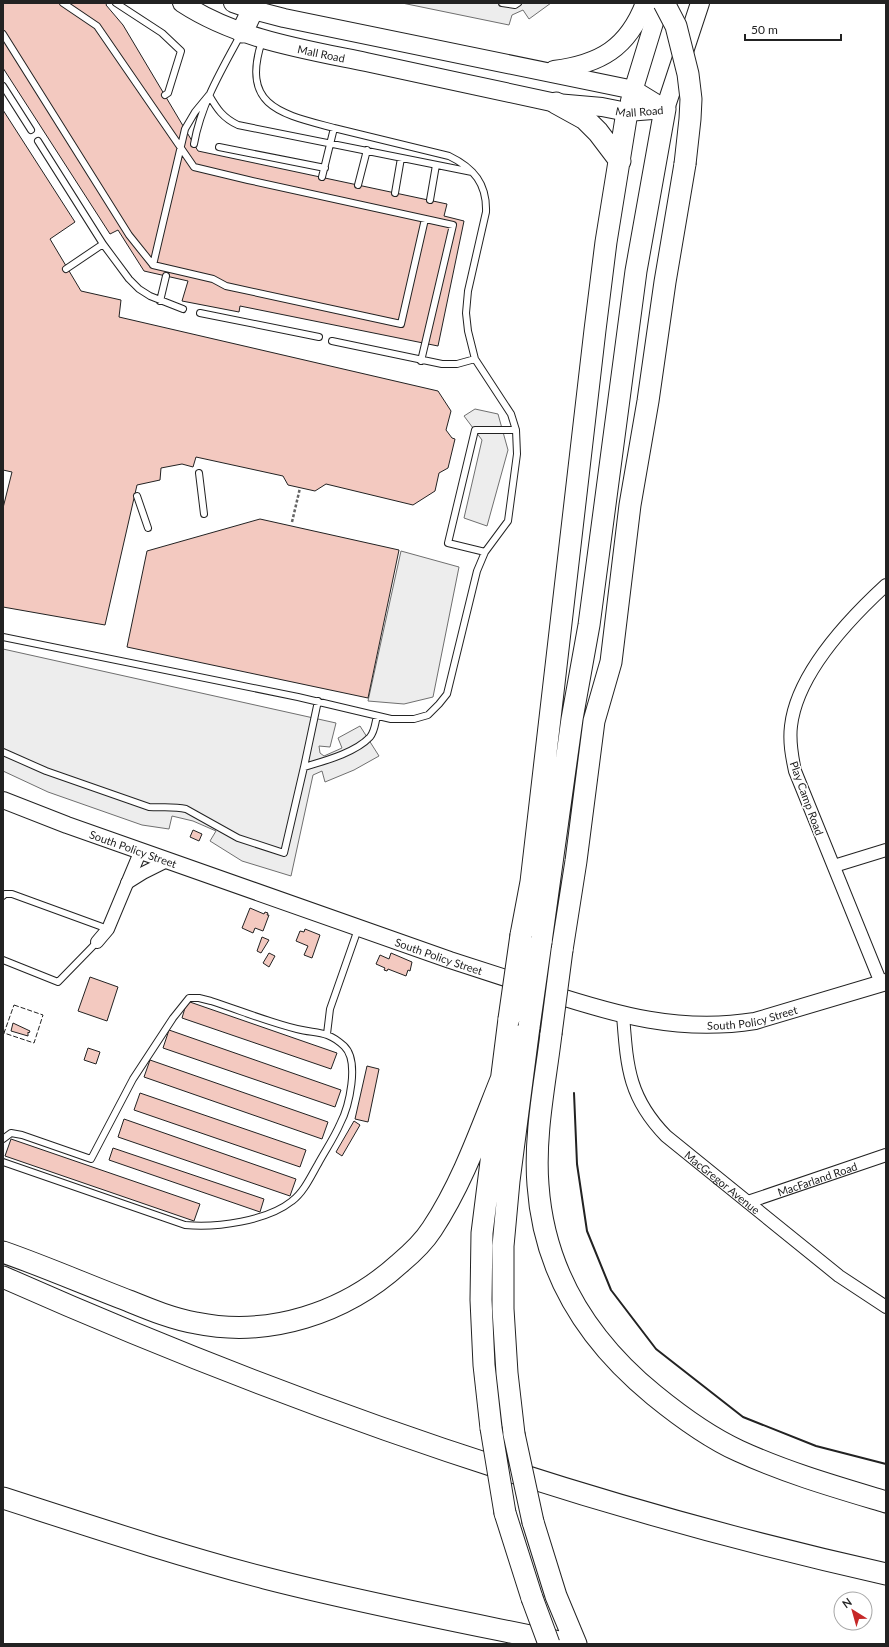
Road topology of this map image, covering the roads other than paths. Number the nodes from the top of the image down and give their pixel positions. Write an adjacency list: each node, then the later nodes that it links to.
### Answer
1 (63, 3): 39 (lane)
2 (116, 3): 18 (lane)
3 (182, 3): 12 (main road, Mall Road)
4 (233, 3): 11 (main road, Mall Road)
5 (502, 3): 6 (lane)
6 (518, 3)
7 (645, 3): 15 (main road)
8 (660, 3): 17 (main road)
9 (664, 3): 62 (highway, bridge)
10 (700, 3): 21 (main road)
11 (254, 7): 12 (highway); 15 (main road, Mall Road)
12 (242, 32): 14 (main road, Mall Road); 19 (lane)
13 (3, 34): 41 (lane)
14 (263, 39): 20 (main road, Mall Road); 23 (lane)
15 (541, 72): 17 (main road, Mall Road)
16 (3, 86): 24 (lane)
17 (634, 90): 21 (main road, Mall Road); 22 (main road)
18 (164, 95)
19 (209, 95): 26 (lane); 27 (lane); 41 (lane)
20 (556, 103): 22 (main road, Mall Road); 31 (highway)
21 (665, 109): 22 (main road, Mall Road); 58 (highway)
22 (627, 112): 31 (highway)
23 (334, 128): 26 (lane); 34 (lane)
24 (31, 130)
25 (38, 141): 40 (lane)
26 (331, 143): 29 (lane); 33 (lane)
27 (194, 144)
28 (219, 147): 33 (lane)
29 (367, 150): 30 (lane); 36 (lane)
30 (401, 158): 32 (lane); 37 (lane)
31 (620, 160): 79 (highway, bridge)
32 (436, 165): 34 (lane); 38 (lane)
33 (325, 168): 35 (lane)
34 (472, 172): 49 (lane)
35 (322, 177)
36 (358, 185)
37 (395, 193)
38 (430, 200)
39 (425, 219): 41 (lane); 50 (lane)
40 (104, 244): 42 (lane); 44 (lane)
41 (153, 265)
42 (66, 269)
43 (166, 276): 44 (lane)
44 (160, 301): 45 (lane)
45 (183, 309)
46 (200, 313): 47 (lane)
47 (319, 338)
48 (332, 341): 50 (lane)
49 (475, 359): 50 (lane); 51 (lane)
50 (421, 361)
51 (516, 430): 56 (lane); 56 (lane)
52 (199, 473): 54 (lane)
53 (138, 496): 55 (lane)
54 (204, 514)
55 (148, 528)
56 (485, 552): 61 (lane)
57 (886, 585): 69 (street, Play Camp Road)
58 (589, 625): 62 (highway); 92 (highway, bridge)
59 (3, 637): 60 (lane)
60 (318, 701): 61 (lane); 64 (lane)
61 (377, 716): 64 (lane)
62 (594, 721): 88 (highway, bridge)
63 (3, 752): 64 (lane)
64 (304, 766)
65 (3, 800): 66 (street, South Policy Street)
66 (140, 850): 68 (street, South Policy Street); 70 (street)
67 (886, 850): 69 (street)
68 (169, 860): 70 (street); 72 (street, South Policy Street)
69 (834, 866): 76 (street, Play Camp Road)
70 (127, 883): 73 (street)
71 (3, 896): 73 (lane)
72 (359, 928): 77 (street, South Policy Street); 78 (lane)
73 (108, 929): 74 (street)
74 (97, 942): 75 (lane)
75 (3, 960)
76 (884, 983): 77 (street, South Policy Street)
77 (623, 1015): 83 (street, MacGregor Avenue)
78 (327, 1034): 80 (lane); 82 (lane)
79 (502, 1077): 84 (highway); 90 (highway, bridge)
80 (3, 1139)
81 (886, 1155): 83 (street, MacFarland Road)
82 (3, 1162)
83 (748, 1202): 86 (street, MacGregor Avenue)
84 (3, 1252)
85 (3, 1277): 89 (highway)
86 (886, 1307)
87 (3, 1498): 91 (highway)
88 (886, 1502)
89 (886, 1574)
90 (549, 1644)
91 (569, 1644)
92 (576, 1644)

